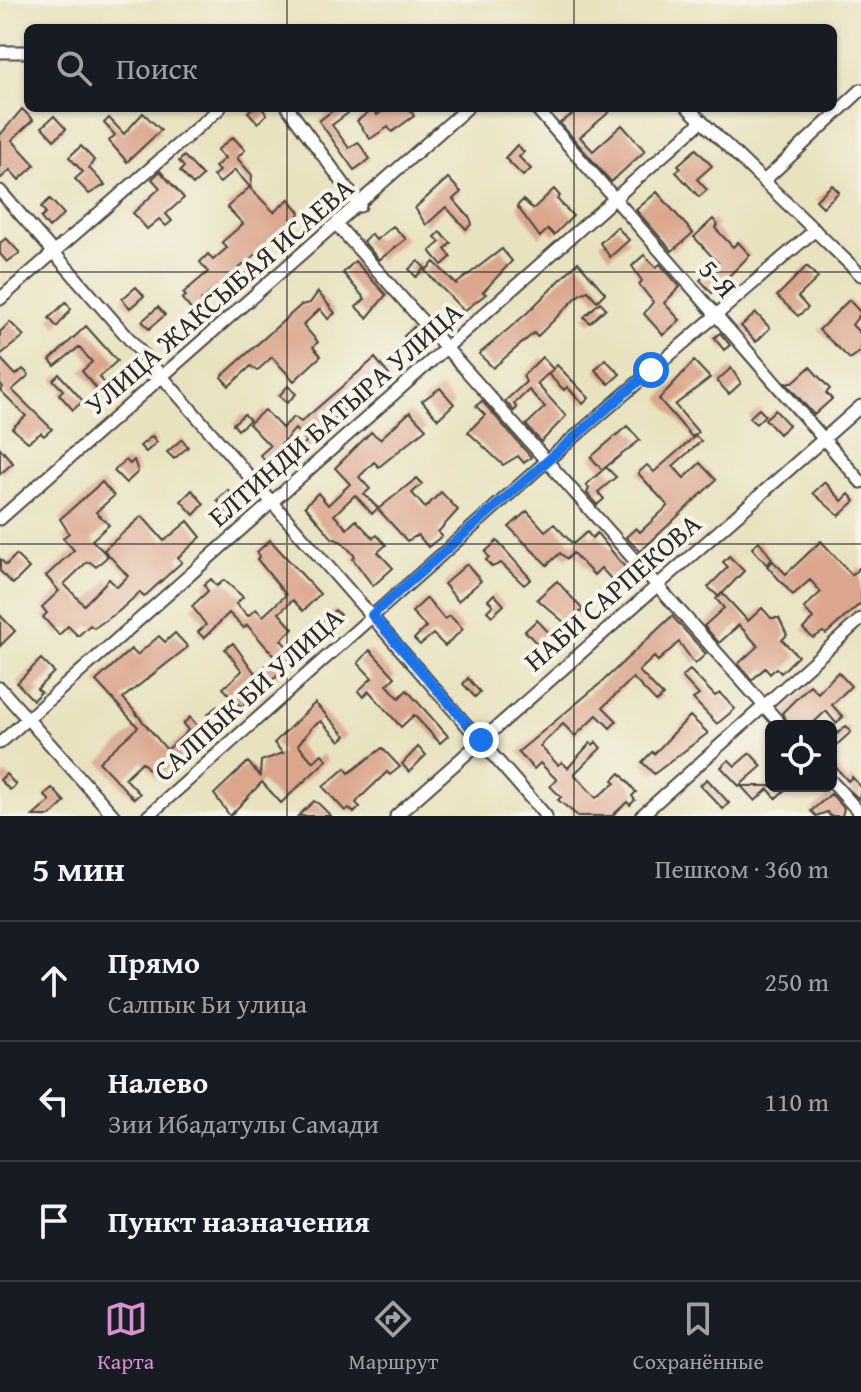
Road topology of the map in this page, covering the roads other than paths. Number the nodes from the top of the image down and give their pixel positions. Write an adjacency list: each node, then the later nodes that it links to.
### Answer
1 (0, 52): 2 (street)
2 (24, 52)
3 (861, 90): 10 (street)
4 (215, 112): 16 (street)
5 (291, 112): 13 (street)
6 (463, 112): 13 (street, УЛИЦА ЖАКСЫБАЯ ИСАЕВА)
7 (540, 112): 12 (street, 5-Я)
8 (692, 112): 9 (street)
9 (702, 121): 10 (street); 12 (street, ЕЛТИНДИ БАТЫРА УЛИЦА)
10 (765, 180): 15 (street)
11 (0, 191): 16 (street)
12 (615, 197): 19 (street, 5-Я); 20 (street, ЕЛТИНДИ БАТЫРА УЛИЦА)
13 (360, 206): 14 (street, УЛИЦА ЖАКСЫБАЯ ИСАЕВА)
14 (337, 225): 20 (street); 21 (street, УЛИЦА ЖАКСЫБАЯ ИСАЕВА)
15 (815, 230): 17 (street); 19 (street, САЛПЫК БИ УЛИЦА)
16 (53, 251): 18 (street); 21 (street)
17 (861, 275)
18 (0, 299)
19 (716, 313): 23 (street, 5-Я); 24 (street, САЛПЫК БИ УЛИЦА)
20 (446, 348): 24 (street); 26 (street, ЕЛТИНДИ БАТЫРА УЛИЦА)
21 (162, 378): 26 (street); 27 (street, УЛИЦА ЖАКСЫБАЯ ИСАЕВА)
22 (861, 406): 23 (street, НАБИ САРПЕКОВА)
23 (823, 438): 25 (street, 5-Я); 28 (street, НАБИ САРПЕКОВА)
24 (545, 463): 28 (street); 29 (street, САЛПЫК БИ УЛИЦА)
25 (861, 482)
26 (270, 502): 29 (street); 33 (street, ЕЛТИНДИ БАТЫРА УЛИЦА)
27 (0, 519)
28 (657, 585): 32 (street); 35 (street, НАБИ САРПЕКОВА)
29 (372, 615): 35 (street); 40 (street, САЛПЫК БИ УЛИЦА)
30 (861, 619): 32 (street)
31 (0, 688): 33 (street)
32 (763, 705): 34 (street); 43 (street)
33 (27, 720): 36 (street, ЕЛТИНДИ БАТЫРА УЛИЦА); 39 (street)
34 (777, 720)
35 (481, 740): 41 (street, НАБИ САРПЕКОВА); 42 (street)
36 (0, 743)
37 (837, 788): 38 (street)
38 (861, 814)
39 (114, 816)
40 (148, 816)
41 (396, 816)
42 (546, 816)
43 (641, 816)

